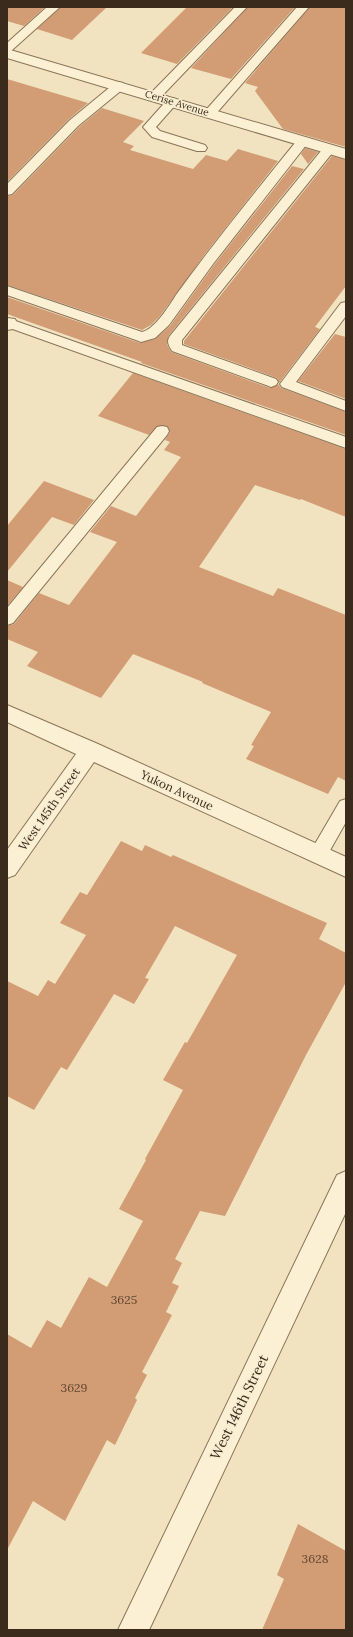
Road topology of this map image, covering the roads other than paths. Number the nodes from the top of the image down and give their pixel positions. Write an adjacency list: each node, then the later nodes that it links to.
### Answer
1 (54, 7): 4 (lane)
2 (241, 7): 6 (lane)
3 (304, 7): 8 (lane)
4 (8, 54): 5 (street, Cerise Avenue)
5 (119, 86): 6 (street, Cerise Avenue); 13 (lane)
6 (154, 96): 7 (street, Cerise Avenue)
7 (172, 102): 8 (street, Cerise Avenue); 10 (lane)
8 (210, 113): 9 (street, Cerise Avenue)
9 (303, 141): 11 (street, Cerise Avenue); 14 (lane)
10 (201, 148)
11 (329, 149): 12 (street, Cerise Avenue); 17 (lane)
12 (346, 154)
13 (7, 191)
14 (7, 290)
15 (346, 306): 18 (lane)
16 (8, 323): 20 (lane)
17 (271, 382)
18 (346, 406)
19 (162, 430): 21 (lane)
20 (346, 443)
21 (7, 619)
22 (7, 713): 23 (street, Yukon Avenue)
23 (90, 750): 25 (street, Yukon Avenue); 26 (street, West 145th Street)
24 (346, 806): 25 (lane)
25 (318, 855): 27 (street, Yukon Avenue)
26 (7, 868)
27 (346, 868)
28 (346, 1184): 29 (street, West 146th Street)
29 (133, 1630)

